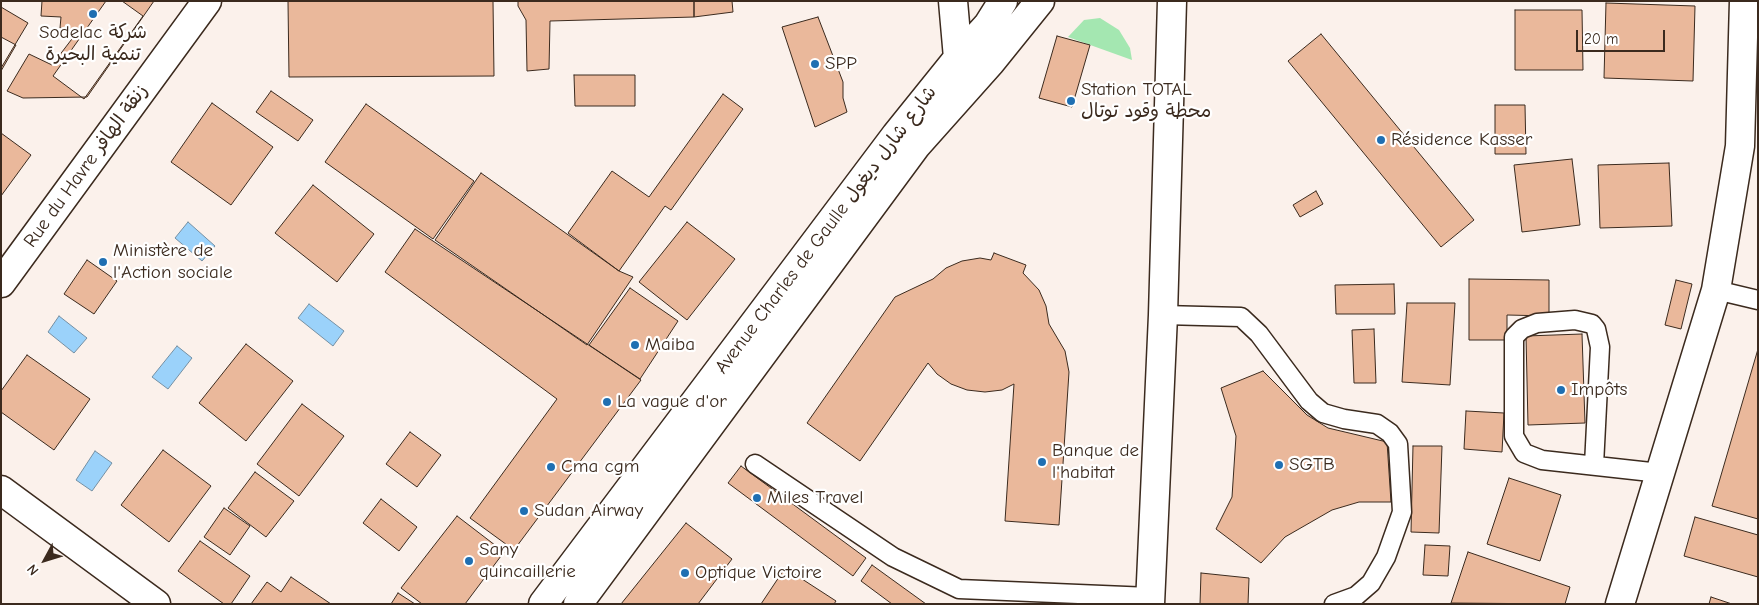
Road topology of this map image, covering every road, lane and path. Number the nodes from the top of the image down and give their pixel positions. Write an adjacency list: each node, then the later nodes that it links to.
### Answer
1 (207, 1): 8 (main road, Rue du Havre زنقة الهافر)
2 (953, 1): 7 (main road)
3 (1003, 1): 7 (main road, Avenue Charles de Gaulle شارع شارل ديغول)
4 (1040, 1): 19 (main road, Avenue Charles de Gaulle شارع شارل ديغول)
5 (1172, 1): 11 (main road)
6 (1744, 1): 9 (main road)
7 (958, 58): 18 (main road, Avenue Charles de Gaulle شارع شارل ديغول)
8 (1, 283)
9 (1716, 290): 10 (lane); 14 (main road)
10 (1758, 300)
11 (1163, 315): 16 (main road); 20 (lane)
12 (755, 464): 16 (lane)
13 (1594, 465): 13 (lane); 14 (lane)
14 (1660, 473): 21 (main road)
15 (1, 490): 17 (main road)
16 (1150, 600)
17 (156, 604)
18 (543, 604)
19 (578, 604)
20 (1334, 604)
21 (1620, 604)

